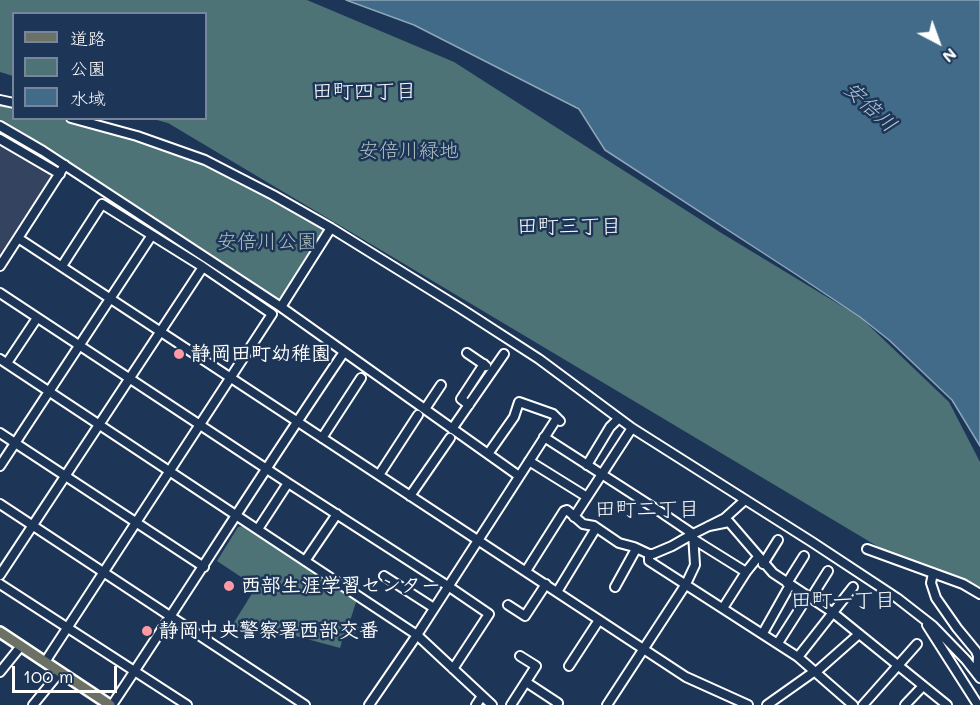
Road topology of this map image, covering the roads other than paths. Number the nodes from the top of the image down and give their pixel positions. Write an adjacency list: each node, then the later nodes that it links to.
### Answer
1 (78, 120): 6 (street)
2 (0, 126): 4 (street)
3 (0, 139): 5 (street)
4 (65, 165): 5 (street); 14 (street)
5 (60, 174): 8 (street)
6 (331, 228): 14 (street); 32 (street)
7 (152, 235): 10 (street); 11 (street); 13 (street)
8 (18, 238): 9 (street); 10 (street)
9 (0, 266)
10 (63, 266): 13 (street)
11 (203, 267): 16 (street); 25 (street)
12 (0, 294): 15 (street)
13 (110, 298): 16 (street); 17 (street)
14 (281, 307): 18 (street)
15 (37, 318): 17 (street); 21 (street)
16 (161, 331): 24 (street); 25 (street)
17 (79, 345): 24 (street); 28 (street)
18 (344, 352): 30 (street); 33 (street)
19 (467, 353): 22 (street)
20 (504, 354): 23 (street)
21 (3, 361): 28 (street)
22 (483, 364): 23 (street); 29 (street)
23 (492, 370): 29 (street)
24 (129, 378): 34 (street); 35 (street)
25 (231, 378): 33 (street); 35 (street)
26 (361, 378): 40 (street)
27 (441, 385): 30 (street)
28 (50, 392): 34 (street); 42 (street)
29 (469, 405): 37 (street)
30 (425, 409): 37 (street)
31 (418, 415): 50 (street)
32 (618, 419): 36 (street); 45 (street)
33 (297, 421): 40 (street); 47 (street)
34 (99, 425): 48 (street); 51 (street)
35 (200, 425): 47 (street); 48 (street)
36 (632, 428): 49 (street); 56 (street)
37 (453, 429): 43 (street)
38 (0, 433): 42 (street)
39 (544, 437): 43 (street); 44 (street); 45 (street)
40 (322, 438): 50 (street)
41 (450, 438): 54 (street)
42 (15, 442): 46 (street); 51 (street)
43 (488, 454): 52 (street)
44 (529, 461): 52 (street); 55 (street)
45 (588, 465): 49 (street)
46 (0, 466)
47 (267, 469): 53 (street); 59 (street)
48 (170, 471): 59 (street); 61 (street)
49 (602, 474): 55 (street); 66 (street)
50 (379, 475): 54 (street)
51 (66, 476): 61 (street); 62 (street)
52 (519, 476): 67 (street)
53 (288, 483): 58 (street); 65 (street)
54 (410, 496): 67 (street)
55 (587, 497): 60 (street)
56 (745, 500): 63 (street); 98 (street)
57 (0, 504): 62 (street)
58 (337, 514): 73 (street); 87 (street)
59 (237, 516): 65 (street); 75 (street)
60 (574, 517): 64 (street); 77 (street)
61 (135, 522): 75 (street); 76 (street)
62 (33, 525): 76 (street); 81 (street)
63 (709, 525): 66 (street); 74 (street)
64 (596, 528): 69 (street); 90 (street)
65 (258, 530): 73 (street)
66 (693, 537): 71 (street); 79 (street); 85 (street)
67 (478, 540): 77 (street); 87 (street)
68 (778, 540): 74 (street)
69 (636, 549): 71 (street); 88 (street)
70 (867, 549): 80 (street)
71 (649, 554): 85 (street)
72 (804, 556): 86 (street)
73 (305, 561): 104 (street)
74 (760, 561): 79 (street); 86 (street)
75 (204, 567): 97 (street)
76 (103, 571): 97 (street); 100 (street)
77 (526, 571): 84 (street)
78 (828, 571): 92 (street)
79 (746, 572): 95 (street)
80 (933, 573): 91 (street); 119 (street)
81 (0, 575)
82 (384, 576): 94 (street)
83 (0, 584): 100 (street)
84 (546, 584): 90 (street); 93 (street)
85 (686, 584): 95 (street); 108 (street)
86 (789, 584): 92 (street); 102 (street)
87 (448, 586): 94 (street); 114 (street)
88 (615, 587)
89 (853, 587): 96 (street)
90 (557, 592): 99 (street)
91 (980, 594)
92 (809, 597): 96 (street); 105 (street)
93 (508, 605)
94 (434, 608): 104 (street)
95 (723, 608): 102 (street)
96 (832, 612): 103 (street); 110 (street)
97 (171, 616): 115 (street); 127 (street)
98 (922, 616): 119 (street); 123 (street)
99 (599, 620): 108 (street); 113 (street)
100 (67, 627): 111 (street); 115 (street)
101 (0, 632): 107 (main road)
102 (763, 633): 105 (street)
103 (859, 634): 112 (street); 116 (street)
104 (417, 635): 114 (street); 128 (street)
105 (778, 644): 110 (street)
106 (917, 644): 112 (street)
107 (21, 646): 111 (main road); 117 (street)
108 (644, 650): 133 (street); 134 (street)
109 (520, 656): 120 (street)
110 (798, 657): 116 (street)
111 (45, 662): 118 (main road)
112 (898, 665): 121 (street); 137 (street)
113 (569, 666)
114 (453, 669): 122 (street)
115 (135, 671): 125 (street); 126 (street)
116 (815, 671): 135 (street); 136 (street)
117 (0, 672)
118 (60, 672): 124 (street); 125 (main road)
119 (978, 676)
120 (526, 682): 131 (street); 132 (street)
121 (924, 686): 138 (street); 139 (street)
122 (482, 696): 129 (street); 130 (street)
123 (975, 704)
124 (33, 705)
125 (111, 705)
126 (187, 705)
127 (305, 705)
128 (369, 705)
129 (476, 705)
130 (492, 705)
131 (512, 705)
132 (557, 705)
133 (607, 705)
134 (748, 705)
135 (767, 705)
136 (854, 705)
137 (863, 705)
138 (905, 705)
139 (947, 705)

